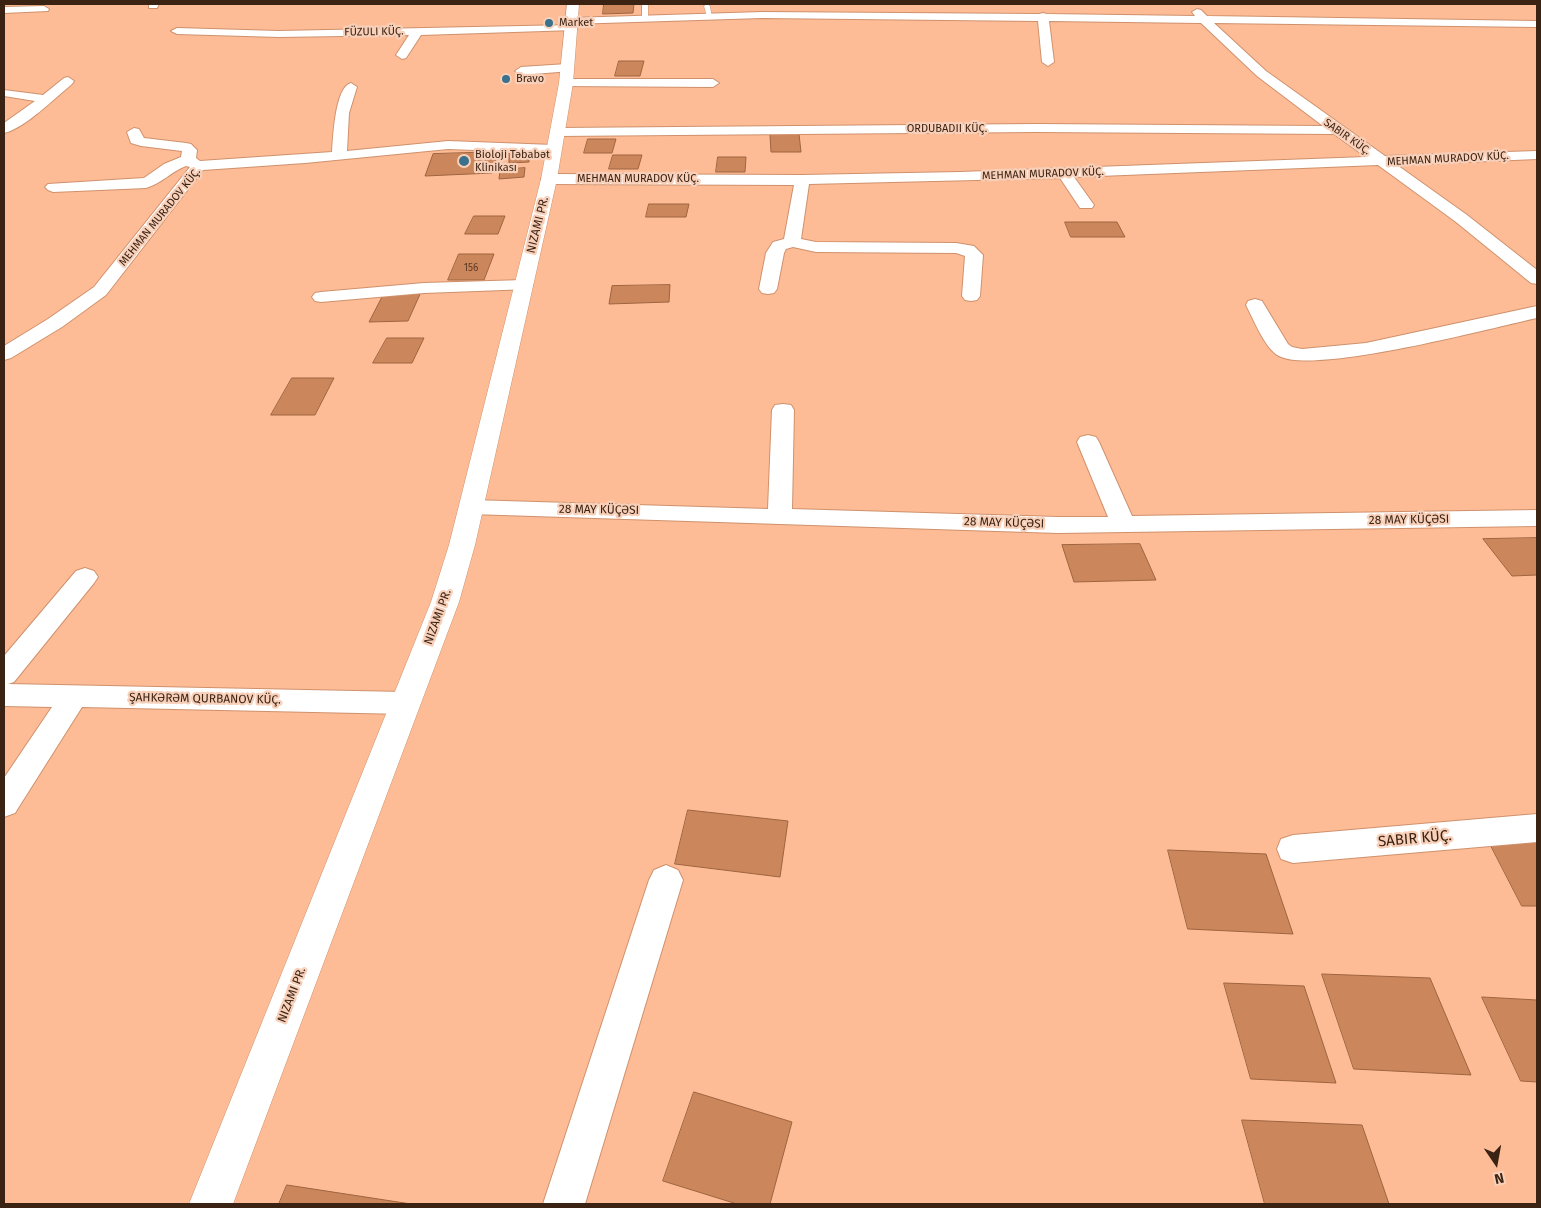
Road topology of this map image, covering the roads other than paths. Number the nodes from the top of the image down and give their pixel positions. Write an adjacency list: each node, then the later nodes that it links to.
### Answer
1 (645, 4): 8 (lane)
2 (1190, 4): 9 (street, SABIR KÜÇ.)
3 (44, 9): 4 (street)
4 (4, 10)
5 (1043, 16): 8 (street, FÜZULI KÜÇ.); 9 (street, FÜZULI KÜÇ.); 19 (street)
6 (572, 18): 8 (street, FÜZULI KÜÇ.); 14 (street, FÜZULI KÜÇ.); 21 (street, NIZAMI PR.)
7 (4, 19): 10 (street)
8 (645, 19)
9 (1203, 19): 12 (street, FÜZULI KÜÇ.); 28 (street, SABIR KÜÇ.)
10 (27, 21)
11 (429, 21): 14 (street)
12 (1537, 24)
13 (176, 31): 16 (street, FÜZULI KÜÇ.)
14 (445, 31): 15 (street, FÜZULI KÜÇ.)
15 (417, 32): 16 (street, FÜZULI KÜÇ.); 18 (street)
16 (279, 34): 17 (street)
17 (269, 48)
18 (402, 55)
19 (1048, 62)
20 (521, 70): 21 (street)
21 (566, 75): 23 (street); 30 (street, NIZAMI PR.)
22 (68, 81): 26 (street)
23 (713, 82)
24 (351, 87): 32 (street)
25 (6, 93): 26 (street)
26 (45, 99): 27 (street)
27 (4, 130)
28 (1336, 130): 30 (street, ORDUBADII KÜÇ.); 33 (street, SABIR KÜÇ.)
29 (134, 132): 34 (street)
30 (556, 140): 32 (street, MEHMAN MURADOV KÜÇ.); 36 (street, NIZAMI PR.)
31 (1537, 155): 33 (street, MEHMAN MURADOV KÜÇ.)
32 (339, 156): 34 (street, MEHMAN MURADOV KÜÇ.)
33 (1383, 162): 35 (street, MEHMAN MURADOV KÜÇ.); 41 (street, SABIR KÜÇ.)
34 (193, 163): 38 (street); 48 (street, MEHMAN MURADOV KÜÇ.)
35 (1064, 173): 37 (street, MEHMAN MURADOV KÜÇ.); 39 (street)
36 (549, 179): 37 (street, MEHMAN MURADOV KÜÇ.); 42 (street, NIZAMI PR.)
37 (802, 180): 40 (street)
38 (53, 187)
39 (1086, 205)
40 (792, 242): 43 (street); 44 (street)
41 (1537, 279)
42 (524, 285): 45 (street); 51 (street, NIZAMI PR.)
43 (768, 289)
44 (971, 296)
45 (321, 297)
46 (1255, 305): 47 (street)
47 (1537, 312)
48 (4, 354)
49 (783, 410): 52 (street)
50 (1088, 442): 54 (street)
51 (471, 507): 52 (street, 28 MAY KÜÇƏSI); 59 (street, NIZAMI PR.)
52 (780, 515): 54 (street, 28 MAY KÜÇƏSI)
53 (1537, 518): 54 (street, 28 MAY KÜÇƏSI)
54 (1123, 524)
55 (85, 577): 56 (street)
56 (4, 675)
57 (4, 695): 58 (street, ŞAHKƏRƏM QURBANOV KÜÇ.)
58 (74, 696): 59 (street, ŞAHKƏRƏM QURBANOV KÜÇ.); 60 (street)
59 (405, 703): 64 (street, NIZAMI PR.)
60 (4, 804)
61 (1537, 828): 62 (street, SABIR KÜÇ.)
62 (1293, 849)
63 (666, 880): 65 (street)
64 (211, 1204)
65 (564, 1204)

